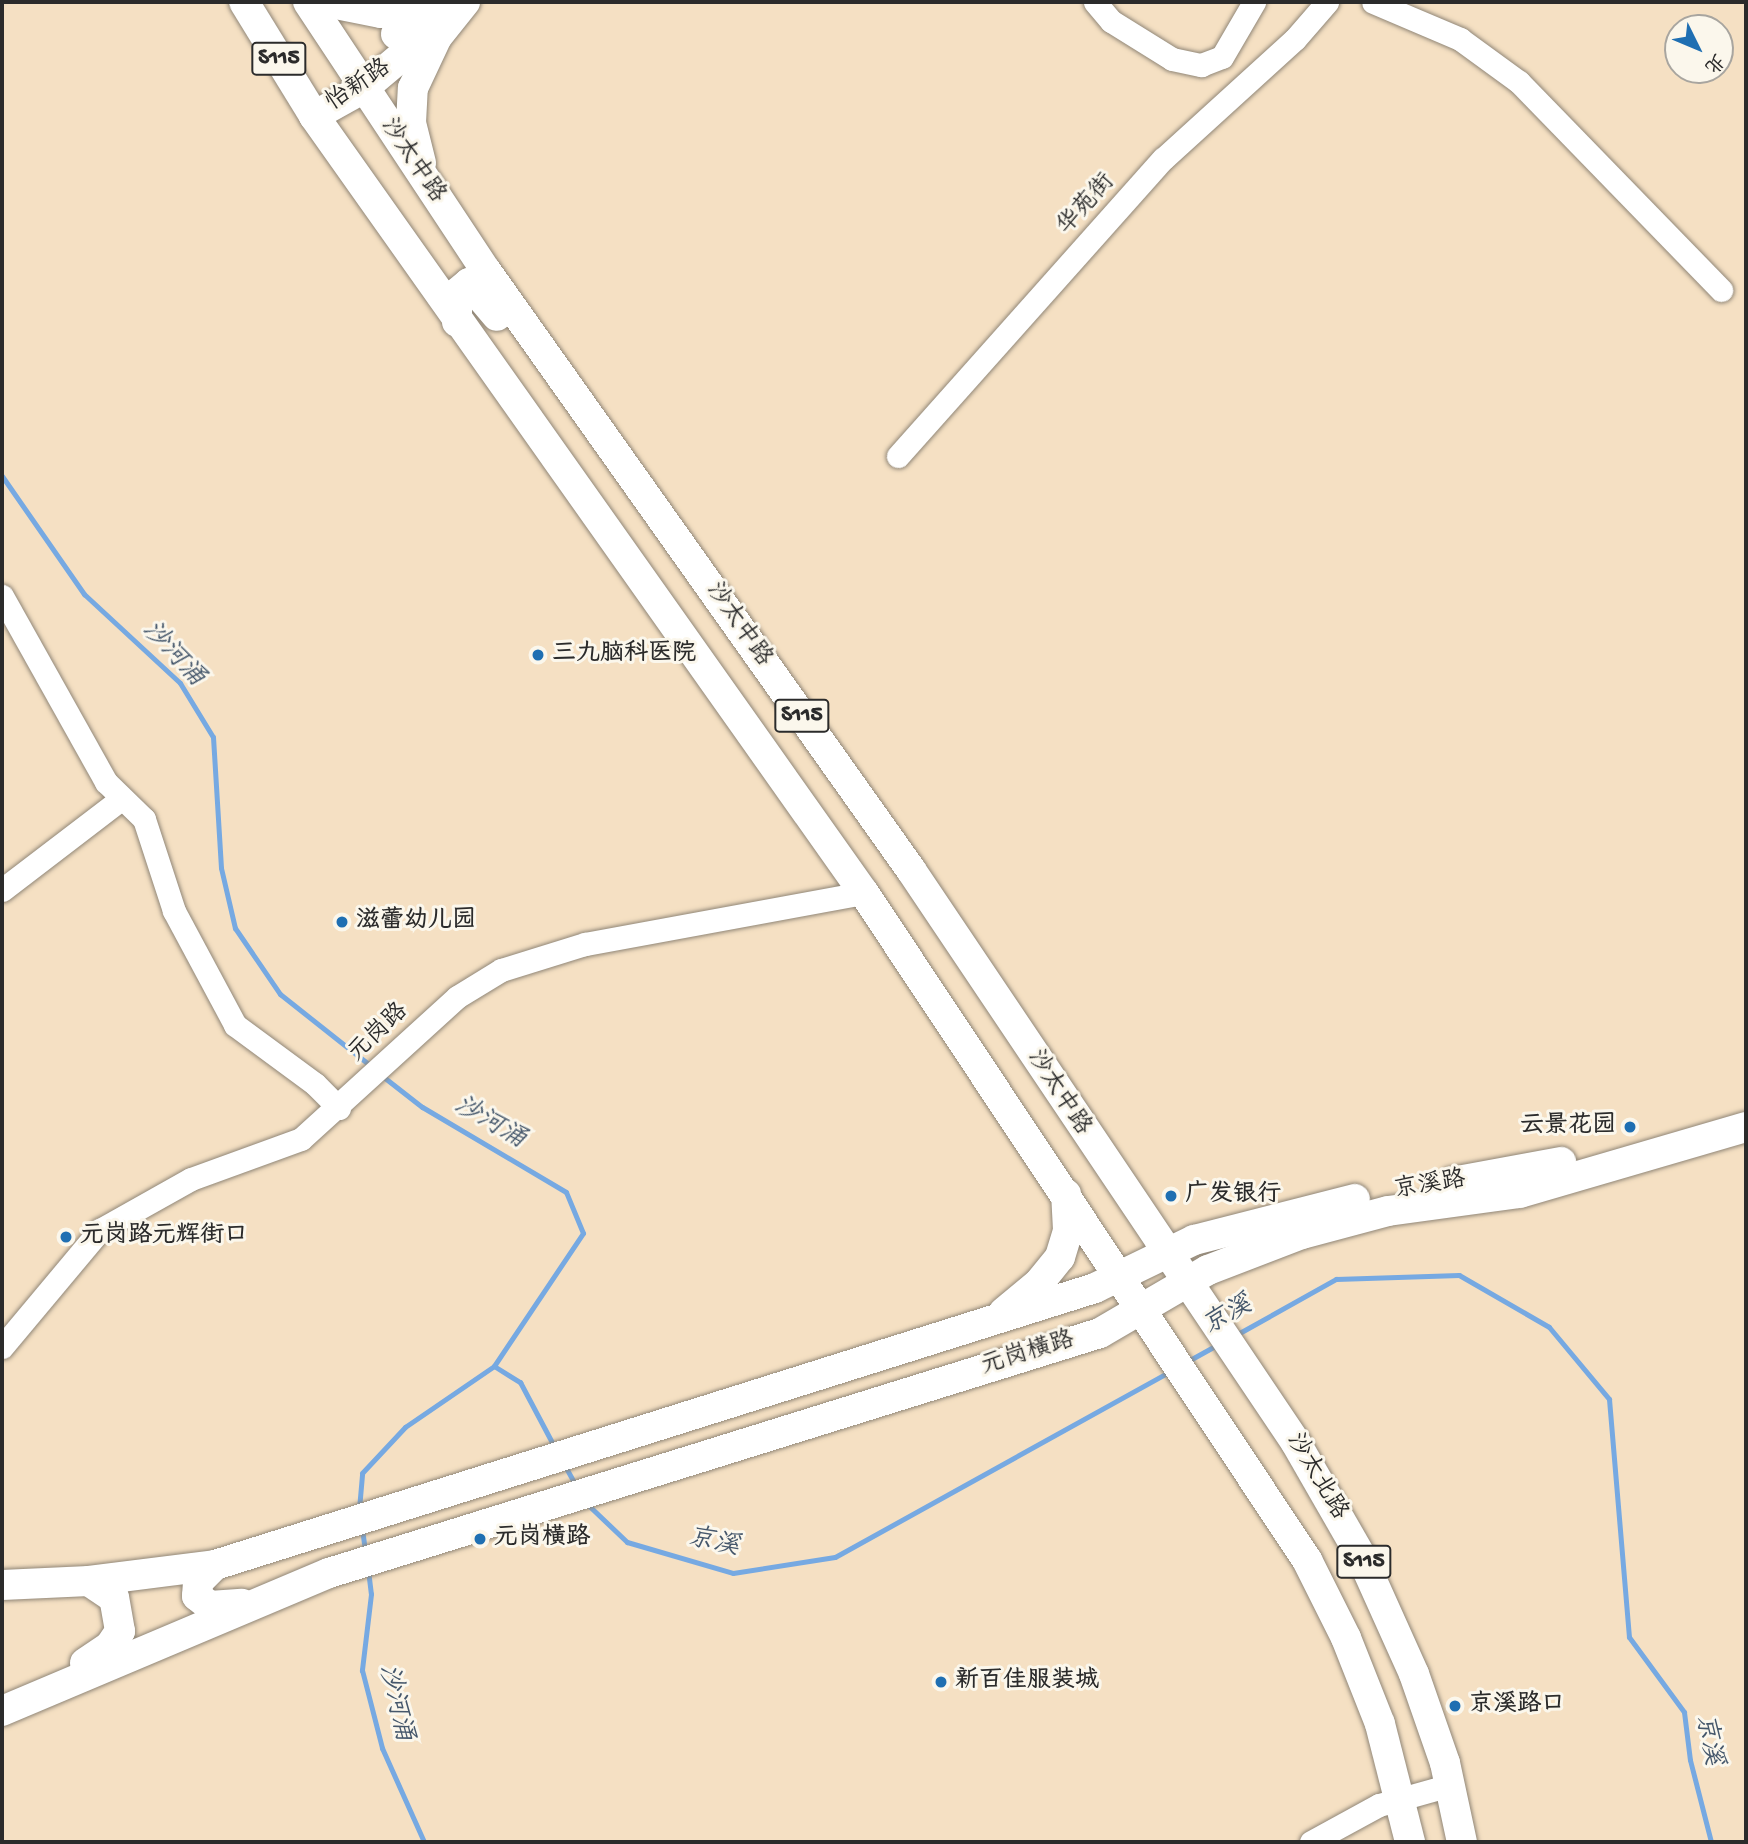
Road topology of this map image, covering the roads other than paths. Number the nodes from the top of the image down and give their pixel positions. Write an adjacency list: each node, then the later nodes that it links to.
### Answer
1 (244, 2): 12 (main road, S115)
2 (308, 2): 11 (main road, S115)
3 (326, 2): 4 (main road)
4 (416, 2)
5 (435, 2): 11 (main road, 怡新路)
6 (465, 2): 11 (main road, 怡新路); 13 (main road)
7 (1095, 2): 8 (street)
8 (1254, 2)
9 (1327, 2): 17 (street, 华苑街)
10 (1373, 2): 14 (street)
11 (358, 79): 12 (main road, 怡新路); 13 (main road, 沙太中路)
12 (314, 116): 15 (main road, 沙太中路 / S115)
13 (428, 187): 16 (main road, 沙太中路 / S115)
14 (1721, 290)
15 (457, 322): 16 (main road); 21 (main road, 沙太中路 / S115)
16 (544, 352): 26 (main road, 沙太中路 / S115)
17 (898, 456)
18 (2, 596): 19 (street)
19 (121, 799): 20 (street); 22 (street)
20 (2, 890)
21 (864, 893): 22 (street, 元岗路); 25 (main road, 沙太中路 / S115)
22 (347, 1101): 31 (street, 元岗路)
23 (1746, 1107): 26 (main road, 京溪路)
24 (1746, 1127): 28 (main road, 京溪路)
25 (1066, 1191): 27 (main road, 沙太中路 / S115); 30 (main road)
26 (1166, 1252): 27 (main road, 京溪路); 28 (main road, 沙太北路 / S115)
27 (1118, 1277): 29 (main road, 沙太北路 / S115); 30 (main road, 元岗横路)
28 (1187, 1283): 29 (main road, 京溪路); 40 (main road, 沙太北路 / S115)
29 (1142, 1311): 33 (main road, 元岗横路); 41 (main road, 沙太北路 / S115)
30 (994, 1321): 32 (main road, 元岗横路)
31 (2, 1347)
32 (901, 1347): 33 (main road); 34 (main road, 元岗横路)
33 (869, 1403): 37 (main road, 元岗横路)
34 (215, 1565): 35 (main road, 元岗横路); 37 (main road)
35 (89, 1581): 36 (main road, 元岗横路); 38 (main road)
36 (2, 1585)
37 (248, 1604): 38 (main road, 元岗横路)
38 (32, 1698): 39 (main road, 元岗横路)
39 (2, 1711)
40 (1450, 1785): 41 (street); 44 (main road, 沙太北路 / S115)
41 (1399, 1797): 42 (street); 43 (main road, 沙太北路 / S115)
42 (1311, 1842)
43 (1410, 1842)
44 (1462, 1842)

